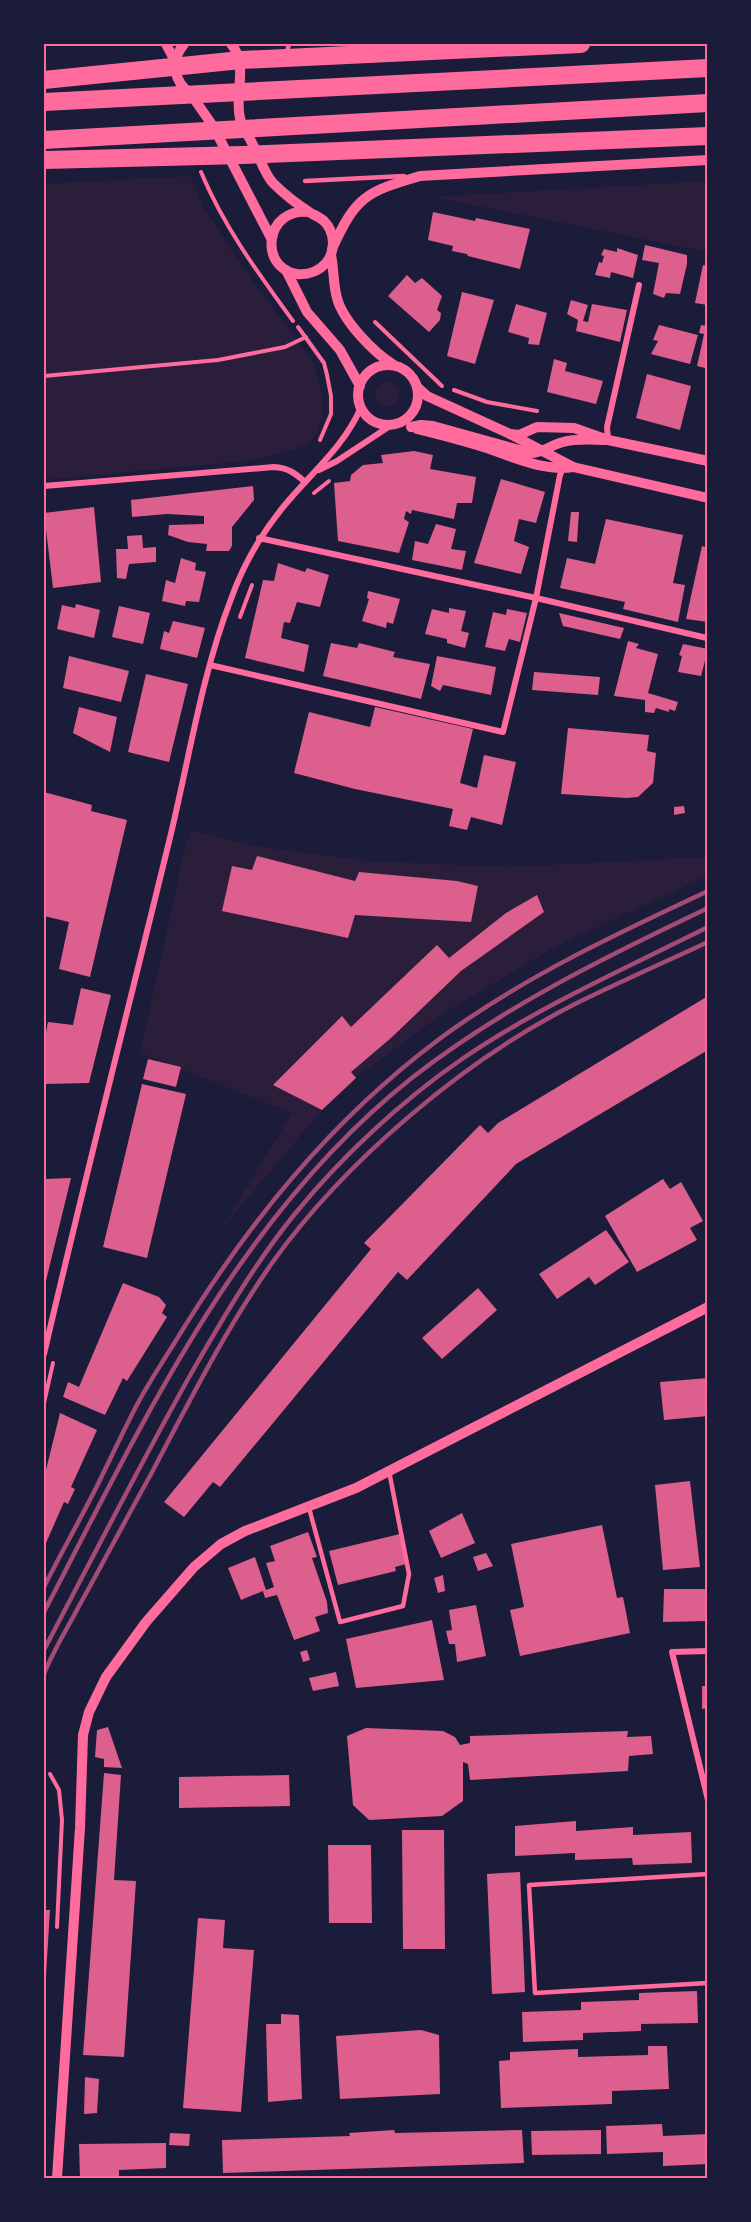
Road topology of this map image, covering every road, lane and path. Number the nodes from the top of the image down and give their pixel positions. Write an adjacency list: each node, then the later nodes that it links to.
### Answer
1 (166, 44): 6 (street)
2 (184, 44): 6 (street)
3 (231, 44): 9 (street)
4 (289, 44): 8 (lane)
5 (581, 44): 10 (highway)
6 (175, 60): 11 (street)
7 (708, 68): 12 (highway)
8 (286, 69)
9 (238, 79): 11 (street); 21 (street)
10 (44, 80)
11 (192, 96): 22 (street)
12 (44, 102)
13 (708, 103): 15 (highway)
14 (708, 136): 16 (highway)
15 (44, 140)
16 (44, 160)
17 (708, 160): 19 (street)
18 (200, 171): 27 (path)
19 (420, 176): 20 (lane); 23 (street)
20 (304, 181)
21 (309, 213): 22 (street); 23 (street)
22 (271, 238): 24 (street)
23 (332, 252): 24 (street); 28 (street)
24 (286, 270): 30 (street)
25 (639, 285): 38 (street)
26 (375, 322): 32 (path)
27 (306, 337): 29 (path); 37 (path)
28 (394, 365): 30 (street); 31 (street)
29 (44, 376)
30 (360, 386): 33 (street)
31 (417, 387): 34 (street); 36 (street)
32 (487, 402)
33 (361, 407): 34 (street); 43 (street)
34 (395, 424): 35 (street); 43 (street)
35 (411, 427): 40 (street); 42 (street)
36 (510, 434): 38 (street); 40 (street)
37 (320, 440)
38 (608, 440): 39 (street); 41 (street)
39 (568, 441): 40 (street); 42 (street)
40 (542, 452): 42 (street)
41 (708, 461)
42 (566, 466): 47 (street); 51 (street)
43 (318, 470): 45 (street)
44 (333, 478): 48 (path)
45 (305, 482): 46 (street); 49 (street)
46 (44, 486)
47 (708, 498)
48 (305, 500)
49 (259, 538): 51 (street); 54 (street)
50 (255, 576): 52 (path)
51 (536, 598): 53 (street); 54 (street)
52 (236, 627)
53 (707, 639)
54 (210, 665): 57 (street)
55 (708, 1307): 59 (street)
56 (56, 1352): 58 (path)
57 (44, 1354)
58 (44, 1403)
59 (389, 1471): 60 (street); 60 (lane)
60 (309, 1508): 67 (street)
61 (708, 1651): 63 (street)
62 (50, 1774): 65 (path)
63 (708, 1800)
64 (708, 1874): 66 (lane)
65 (58, 1898)
66 (708, 1983)
67 (57, 2178)

